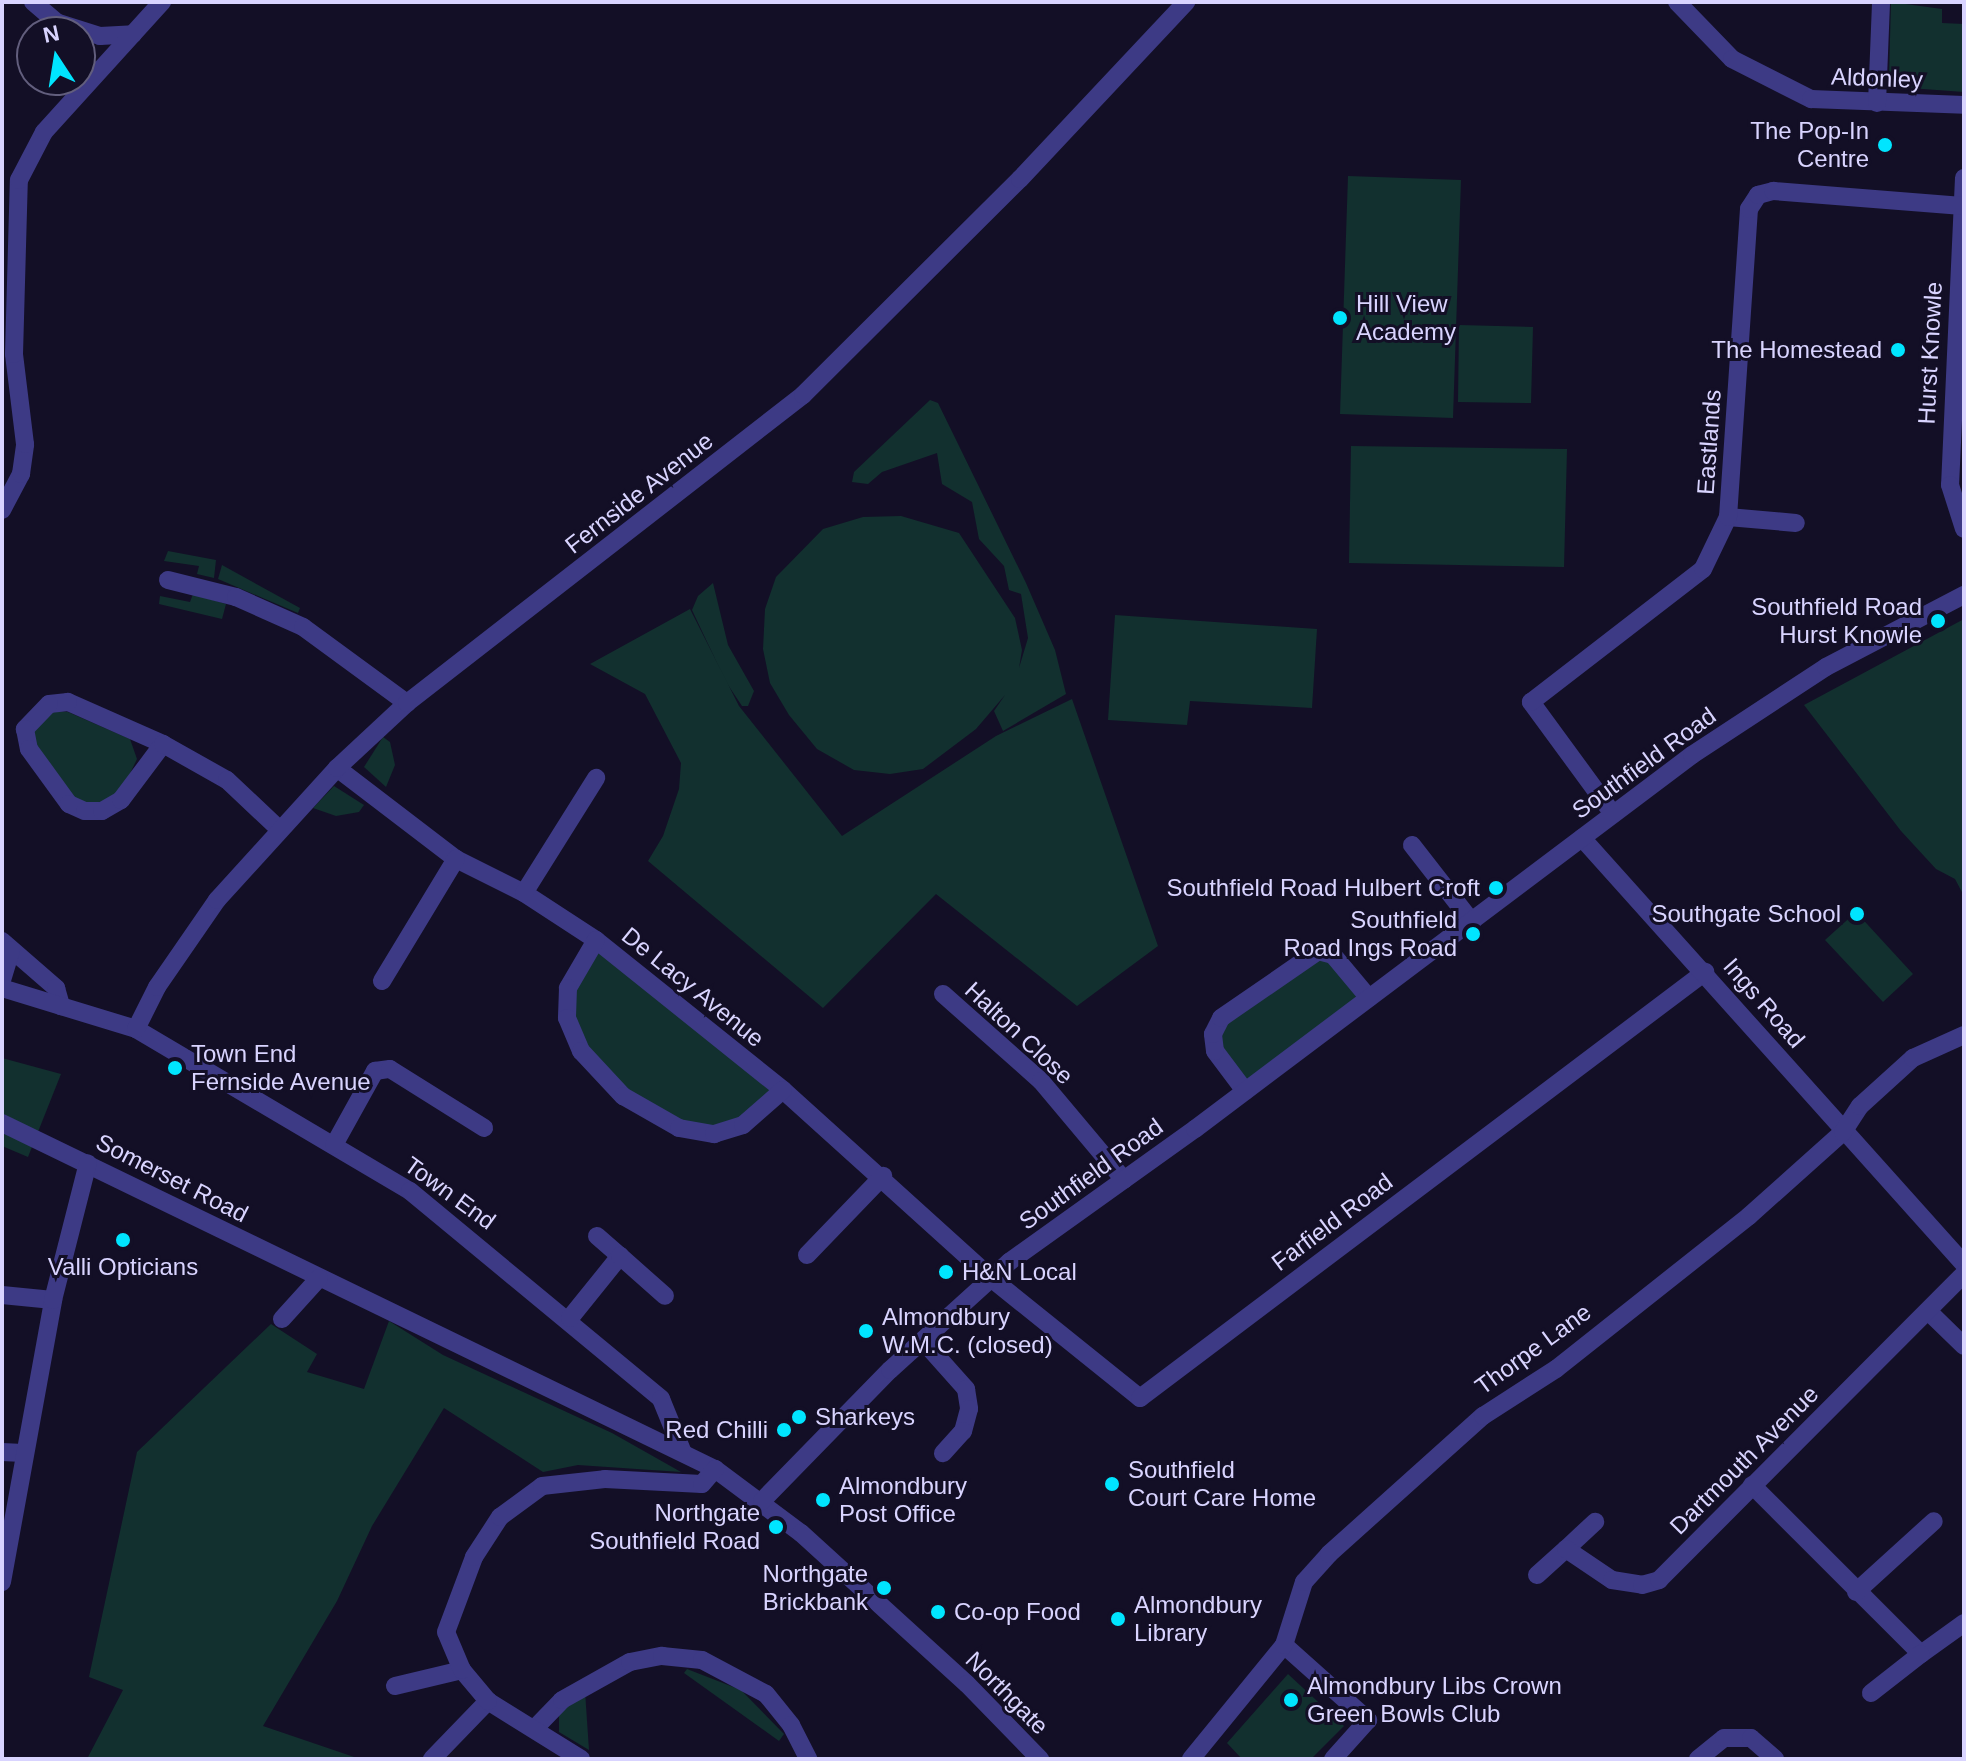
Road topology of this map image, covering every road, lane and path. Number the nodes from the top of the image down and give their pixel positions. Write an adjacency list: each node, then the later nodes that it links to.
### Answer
1 (33, 2): 6 (street)
2 (162, 2): 7 (street)
3 (1186, 2): 22 (street, Fernside Avenue)
4 (1677, 2): 11 (street, Aldonley)
5 (1881, 2): 11 (street)
6 (50, 16)
7 (133, 34): 8 (street); 9 (street)
8 (96, 35)
9 (96, 71)
10 (76, 96): 14 (street)
11 (1877, 103): 12 (street, Aldonley)
12 (1964, 105)
13 (1964, 178): 15 (street, Hurst Knowle)
14 (10, 180): 16 (street)
15 (1962, 206): 17 (street, Eastlands); 19 (street, Hurst Knowle)
16 (2, 510)
17 (1728, 517): 18 (street, Eastlands); 26 (street, Eastlands)
18 (1796, 523)
19 (1964, 529)
20 (168, 580): 22 (street)
21 (1964, 595): 26 (street, Southfield Road)
22 (407, 703): 24 (street, Fernside Avenue)
23 (163, 744): 23 (street); 27 (street)
24 (337, 768): 27 (street, Fernside Avenue); 30 (street, De Lacy Avenue)
25 (596, 778): 31 (street)
26 (1613, 814): 28 (street, Southfield Road)
27 (278, 828): 42 (street, Fernside Avenue)
28 (1582, 838): 32 (street, Southfield Road); 35 (street, Ings Road)
29 (1412, 845): 32 (street)
30 (456, 859): 31 (street, De Lacy Avenue); 37 (street)
31 (524, 893): 33 (street, De Lacy Avenue)
32 (1472, 922): 40 (street, Southfield Road)
33 (596, 940): 44 (street, De Lacy Avenue); 44 (street)
34 (7, 945): 36 (street); 41 (street)
35 (1705, 972): 48 (street, Ings Road); 59 (street, Farfield Road)
36 (2, 980)
37 (382, 981)
38 (2, 988): 41 (street, Town End)
39 (943, 994): 52 (street, Halton Close)
40 (1369, 998): 45 (street, Southfield Road); 45 (street)
41 (61, 1006): 42 (street, Town End)
42 (136, 1029): 49 (street, Town End)
43 (1964, 1035): 48 (street, Thorpe Lane)
44 (783, 1090): 51 (street, De Lacy Avenue)
45 (1245, 1091): 52 (street, Southfield Road)
46 (2, 1123): 50 (street, Somerset Road)
47 (484, 1128): 49 (street)
48 (1843, 1132): 56 (street, Ings Road); 82 (street, Thorpe Lane)
49 (334, 1145): 64 (street, Town End)
50 (88, 1163): 58 (street, Somerset Road); 62 (street)
51 (883, 1176): 54 (street); 59 (street, De Lacy Avenue)
52 (1124, 1180): 59 (street, Southfield Road)
53 (597, 1236): 55 (street)
54 (807, 1255)
55 (620, 1256): 61 (street); 64 (street)
56 (1964, 1264)
57 (1964, 1274): 63 (street, Dartmouth Avenue)
58 (319, 1278): 65 (street); 70 (street, Somerset Road)
59 (992, 1279): 66 (street, Southfield Road)
60 (2, 1295): 62 (street)
61 (665, 1296)
62 (53, 1300): 69 (street)
63 (1928, 1311): 67 (street); 73 (street, Dartmouth Avenue)
64 (570, 1318): 70 (street, Town End)
65 (282, 1319)
66 (925, 1343): 71 (street); 74 (street, Southfield Road)
67 (1964, 1346)
68 (2, 1452): 69 (street)
69 (23, 1453): 79 (street)
70 (683, 1453): 72 (street)
71 (943, 1453)
72 (715, 1469): 74 (street); 84 (street)
73 (1752, 1485): 77 (street, Dartmouth Avenue); 80 (street)
74 (762, 1501): 92 (street, Northgate)
75 (1934, 1521): 80 (street)
76 (1595, 1522): 77 (street)
77 (1566, 1549): 78 (street)
78 (1537, 1575)
79 (2, 1582)
80 (1856, 1592): 83 (street)
81 (1964, 1623): 83 (street)
82 (1284, 1645): 93 (street, Thorpe Lane); 94 (street)
83 (1921, 1654): 86 (street)
84 (462, 1670): 85 (street); 87 (street)
85 (395, 1686)
86 (1871, 1693)
87 (488, 1701): 88 (street); 89 (street)
88 (536, 1727): 90 (street); 91 (street)
89 (432, 1759)
90 (581, 1759)
91 (808, 1759)
92 (1040, 1759)
93 (1191, 1759)
94 (1333, 1759)
95 (1698, 1759): 96 (street)
96 (1775, 1759)

